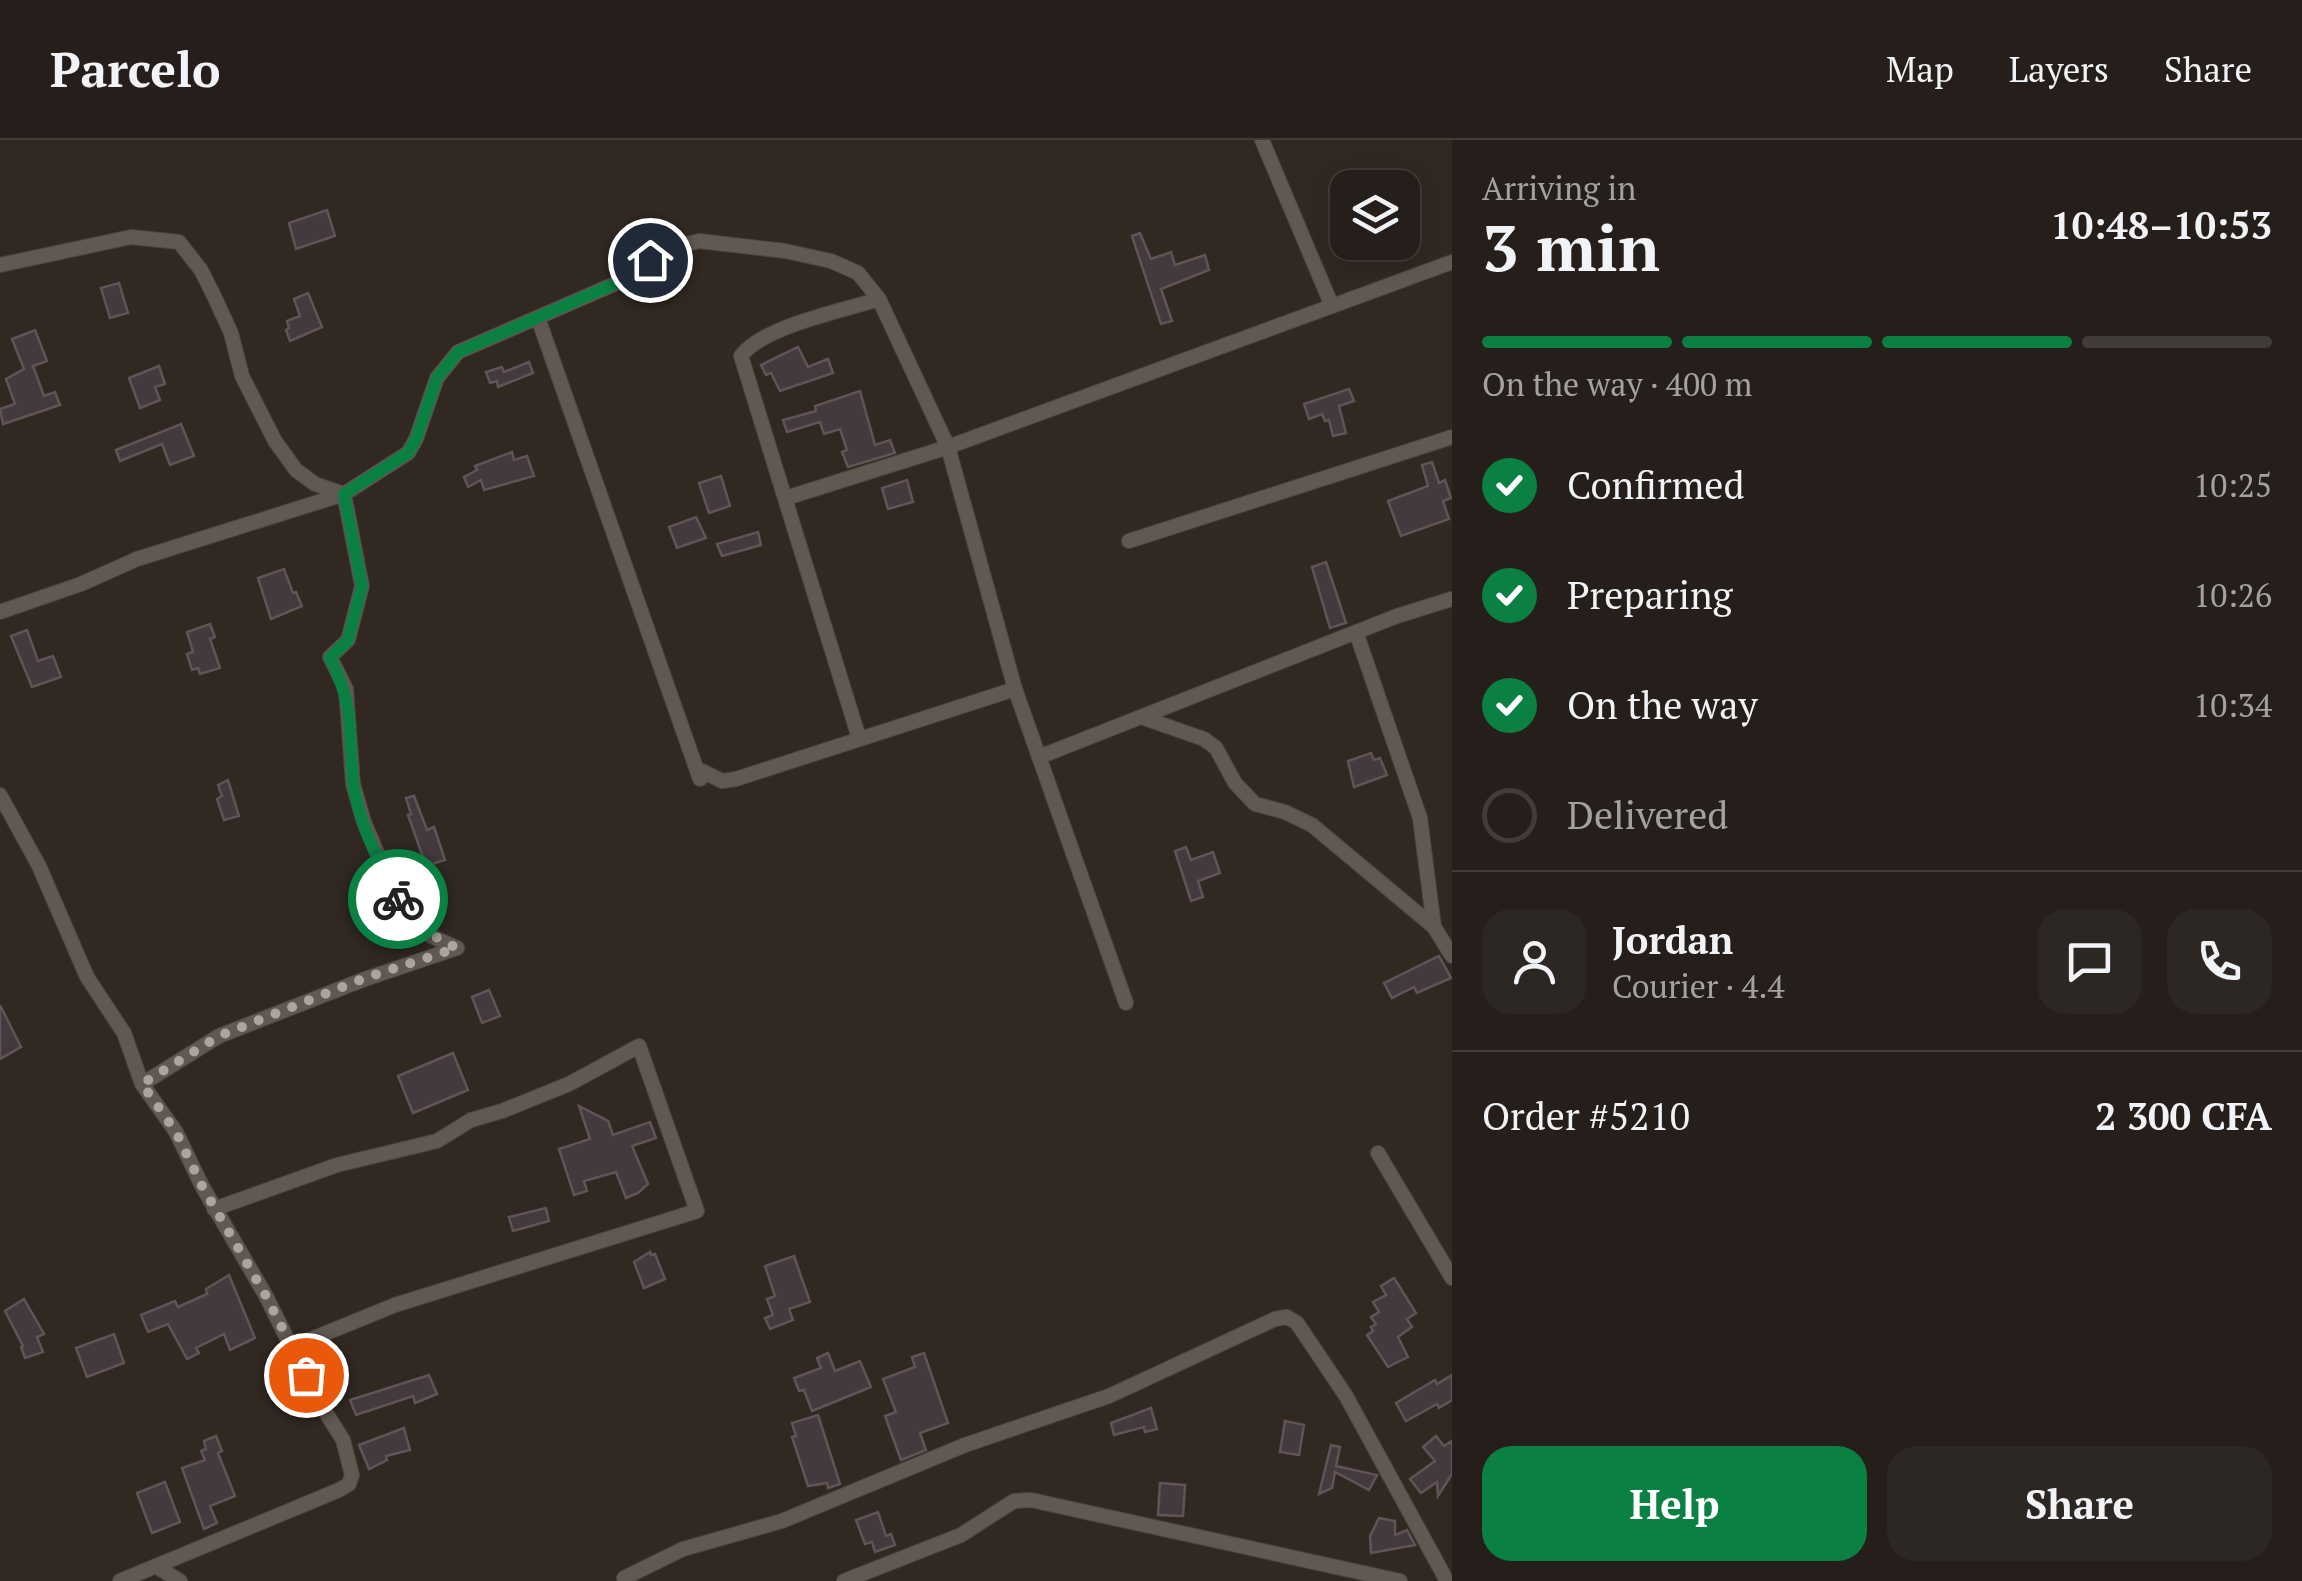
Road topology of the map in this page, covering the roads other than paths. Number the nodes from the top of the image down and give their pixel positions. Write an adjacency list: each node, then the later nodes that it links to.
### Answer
1 (1262, 140): 5 (street)
2 (1452, 262): 5 (street)
3 (0, 265): 9 (street)
4 (880, 299): 6 (street); 8 (street); 10 (street)
5 (1332, 306): 8 (street)
6 (538, 318): 9 (street); 17 (street)
7 (1452, 437): 11 (street)
8 (948, 448): 10 (street); 15 (street)
9 (344, 494): 13 (street); 23 (street)
10 (786, 498): 17 (street)
11 (1129, 541)
12 (1452, 598): 14 (street)
13 (0, 612)
14 (1356, 632): 16 (street); 20 (street)
15 (1016, 689): 17 (street); 18 (street)
16 (1141, 717): 18 (street); 20 (street)
17 (860, 738)
18 (1039, 757): 22 (street)
19 (0, 795): 23 (street)
20 (1434, 927): 21 (street)
21 (1452, 956)
22 (1126, 1002)
23 (142, 1084): 25 (street)
24 (1378, 1153): 26 (street)
25 (214, 1208): 27 (street); 27 (street)
26 (1452, 1278)
27 (292, 1347): 28 (street)
28 (157, 1567): 30 (street); 31 (street)
29 (621, 1580): 34 (street)
30 (120, 1581)
31 (180, 1581)
32 (844, 1581): 33 (street)
33 (1400, 1581)
34 (1447, 1581)

